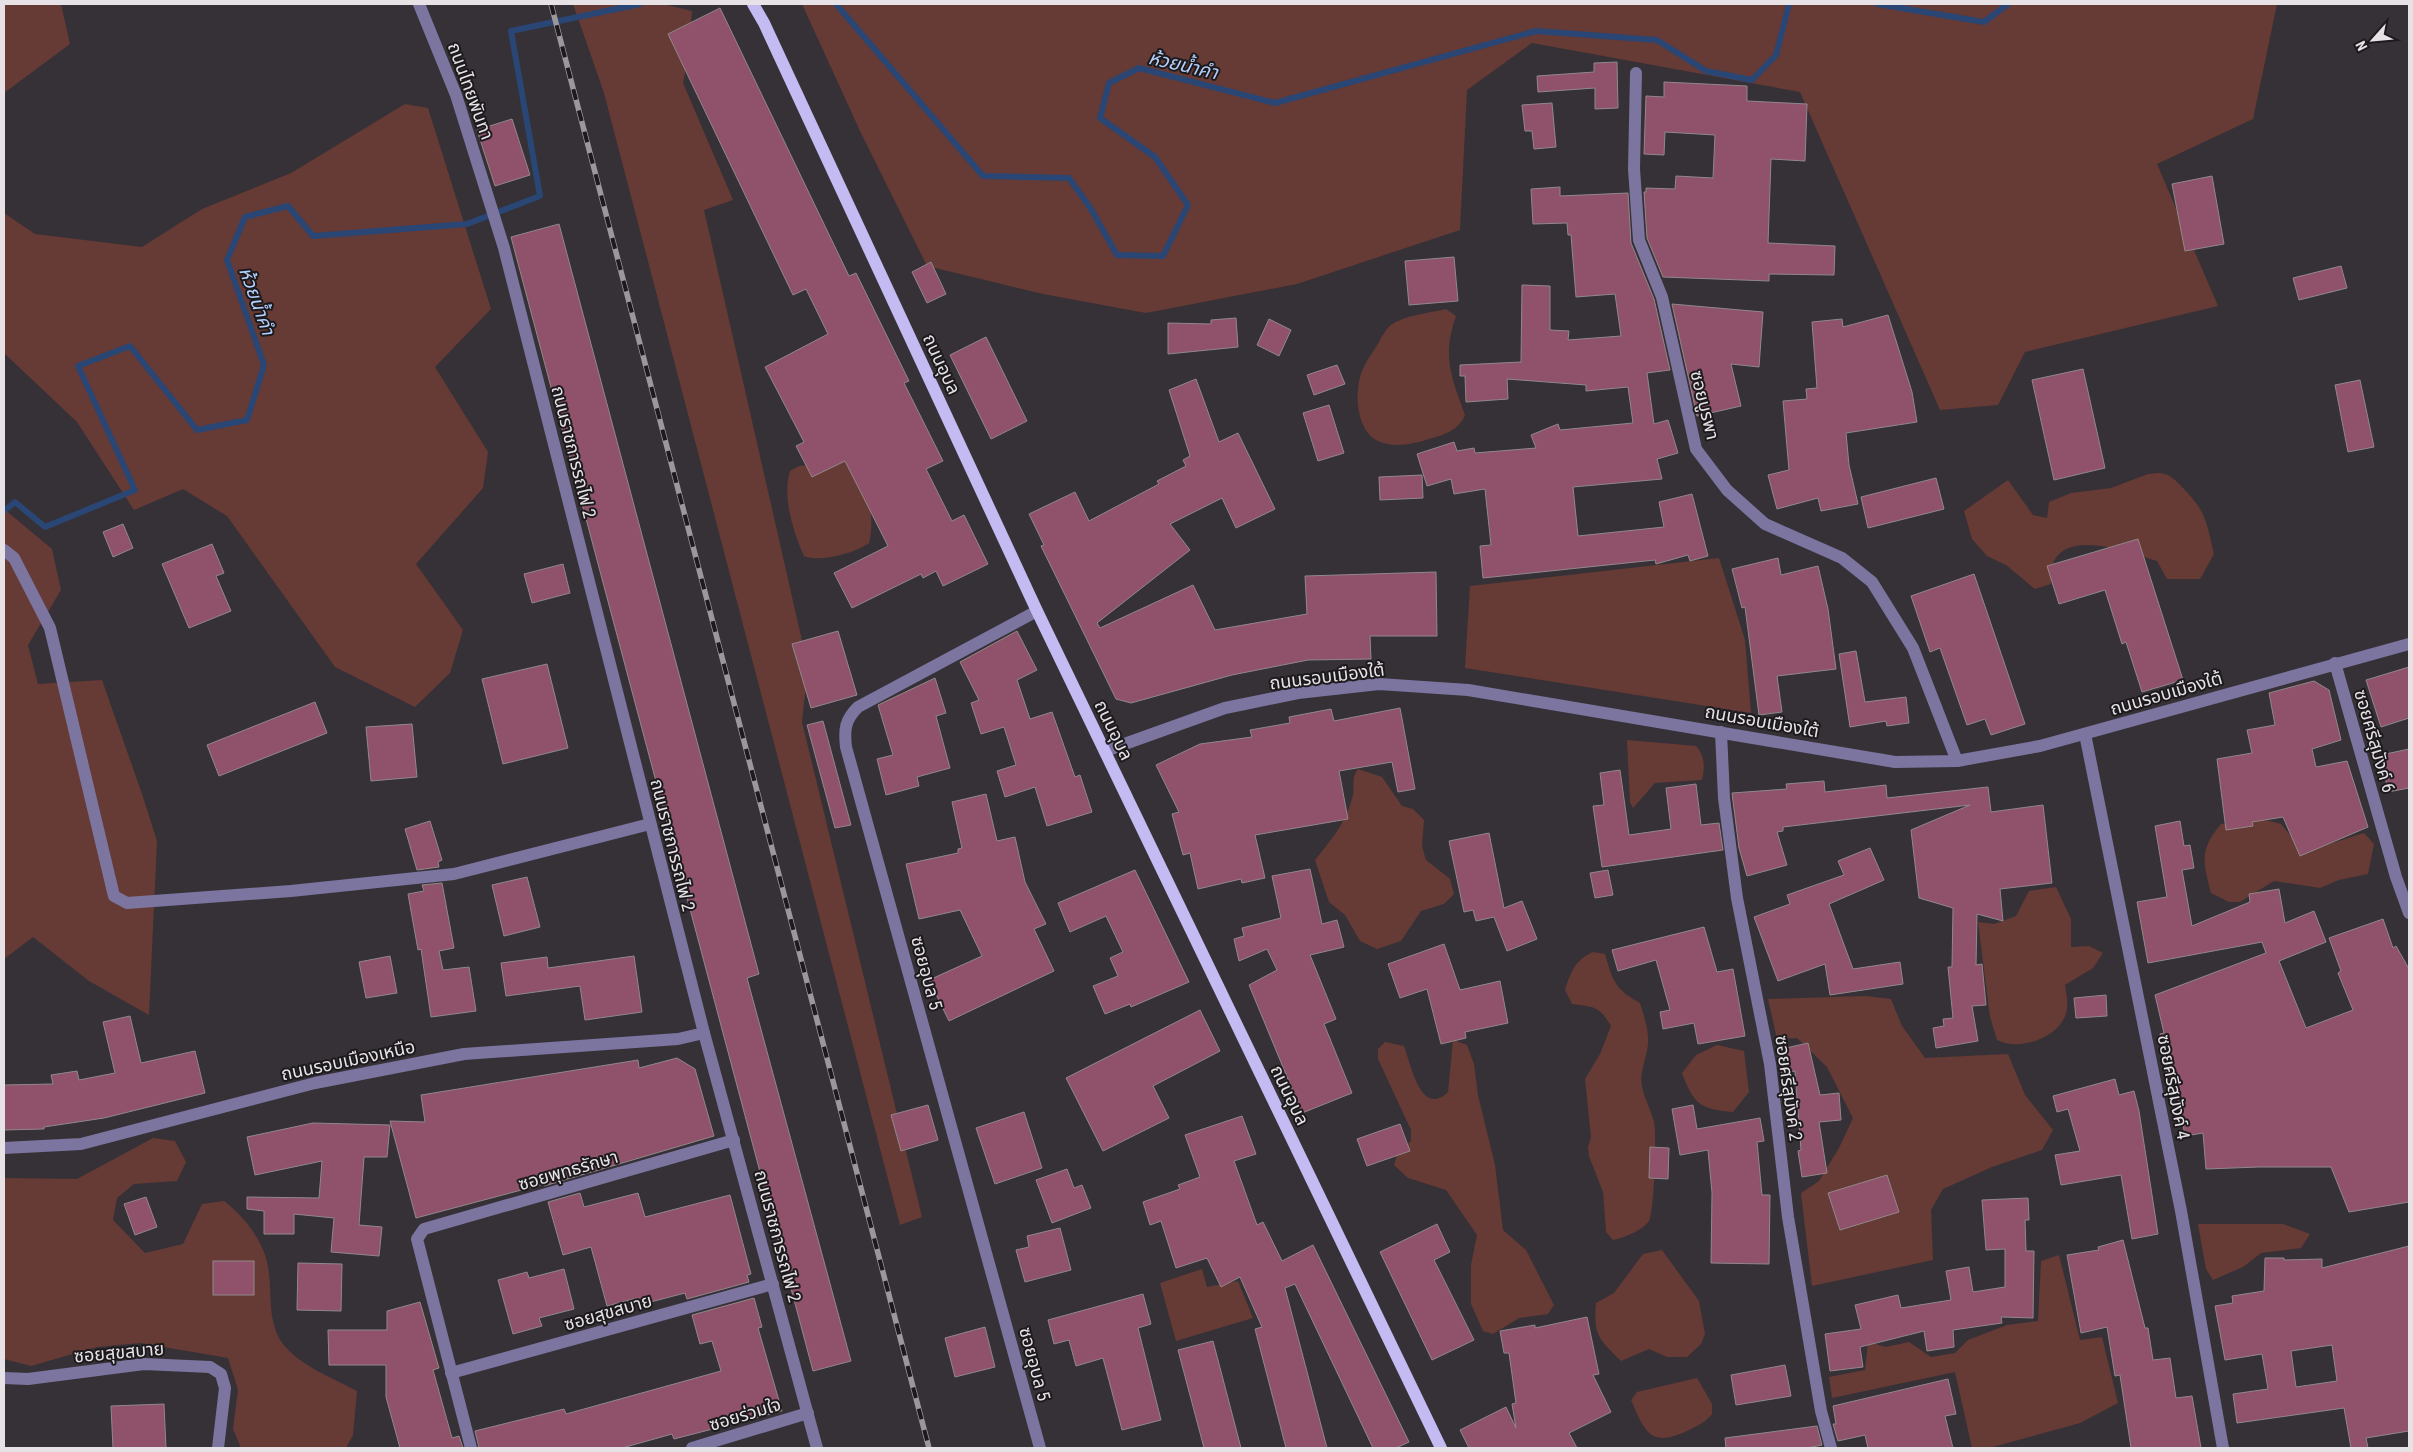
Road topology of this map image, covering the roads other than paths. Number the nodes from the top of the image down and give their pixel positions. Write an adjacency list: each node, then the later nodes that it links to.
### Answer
1 (419, 4): 6 (street, ถนนไทยพันทา)
2 (753, 4): 4 (main road)
3 (760, 4): 4 (main road)
4 (764, 23): 8 (main road, ถนนอุบล)
5 (1636, 74): 14 (street, ซอยบูรพา)
6 (504, 248): 15 (street, ถนนราชการรถไฟ 2)
7 (4, 550): 15 (street)
8 (1037, 611): 13 (main road, ถนนอุบล); 28 (street, ซอยอุบล 5)
9 (2409, 644): 10 (street, ถนนรอบเมืองใต้)
10 (2335, 663): 12 (street, ถนนรอบเมืองใต้); 16 (street, ซอยศรีสุมังค์ 6)
11 (1721, 732): 13 (street, ถนนรอบเมืองใต้); 14 (street, ถนนรอบเมืองใต้); 30 (street, ซอยศรีสุมังค์ 2)
12 (2085, 734): 14 (street, ถนนรอบเมืองใต้); 31 (street, ซอยศรีสุมังค์ 4)
13 (1105, 751): 29 (main road, ถนนอุบล)
14 (1957, 761)
15 (650, 824): 17 (street, ถนนราชการรถไฟ 2)
16 (2409, 913)
17 (704, 1033): 18 (street, ถนนราชการรถไฟ 2); 19 (street, ถนนรอบเมืองเหนือ)
18 (734, 1140): 20 (street, ถนนราชการรถไฟ 2); 21 (street, ซอยพุทธรักษา)
19 (4, 1148)
20 (773, 1284): 21 (street, ซอยสุขสบาย); 23 (street, ถนนราชการรถไฟ 2)
21 (451, 1373): 25 (street)
22 (4, 1378): 24 (street, ซอยสุขสบาย)
23 (808, 1413): 26 (street, ซอยร่วมใจ); 27 (street, ถนนราชการรถไฟ 2)
24 (218, 1448)
25 (471, 1448)
26 (692, 1448)
27 (817, 1448)
28 (1040, 1448)
29 (1441, 1448)
30 (1831, 1448)
31 (2223, 1448)

